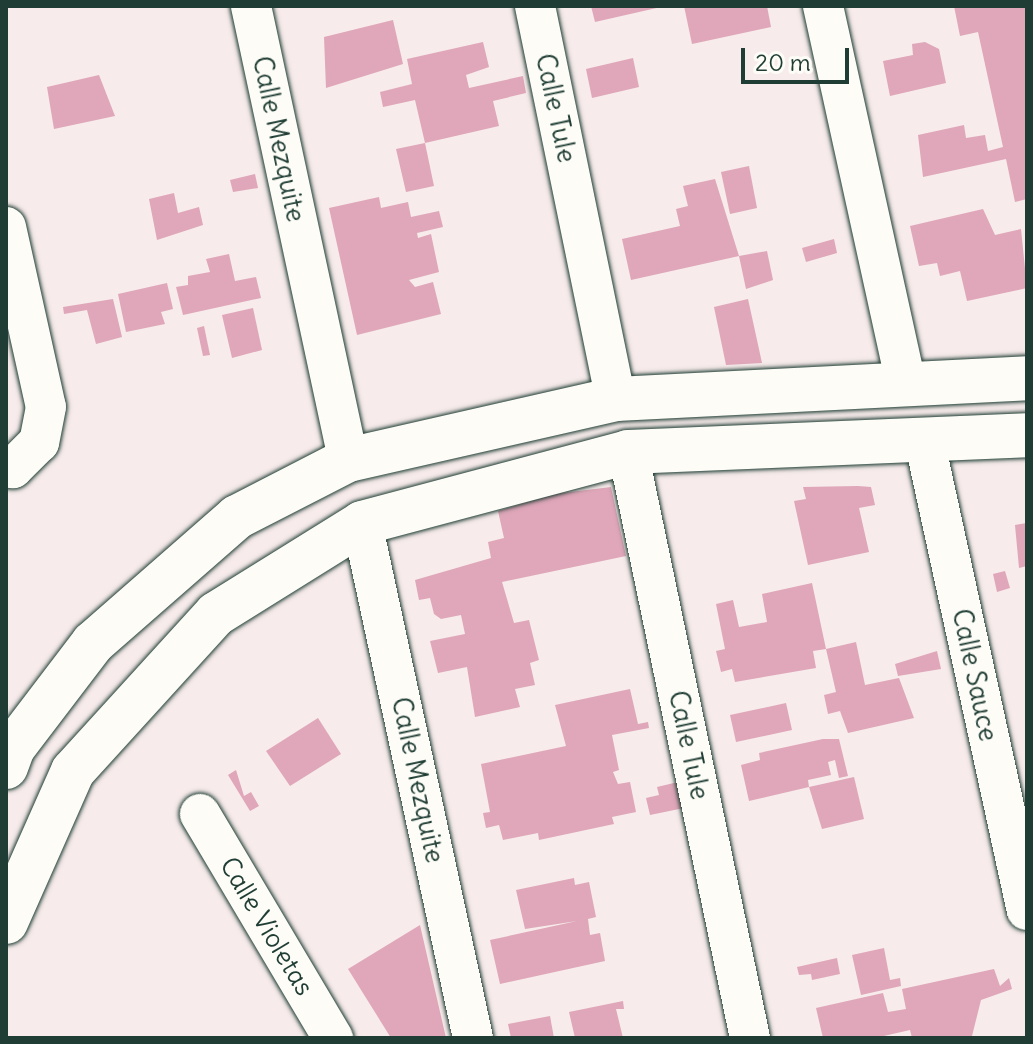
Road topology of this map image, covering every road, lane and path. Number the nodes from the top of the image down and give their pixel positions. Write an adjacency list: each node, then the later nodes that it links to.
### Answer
1 (251, 6): 11 (street, Calle Mezquite)
2 (535, 6): 7 (street, Calle Tule)
3 (823, 6): 6 (street)
4 (6, 227): 12 (street)
5 (1027, 378): 6 (main road)
6 (906, 382): 7 (main road)
7 (616, 399): 11 (main road)
8 (1027, 435): 9 (main road)
9 (924, 439): 10 (main road); 16 (street, Calle Sauce)
10 (628, 452): 13 (main road); 20 (street, Calle Tule)
11 (348, 460): 14 (main road)
12 (10, 466)
13 (362, 523): 17 (main road); 19 (street, Calle Mezquite)
14 (6, 767)
15 (200, 814): 18 (street, Calle Violetas)
16 (1027, 910)
17 (6, 922)
18 (333, 1038)
19 (473, 1038)
20 (750, 1038)

